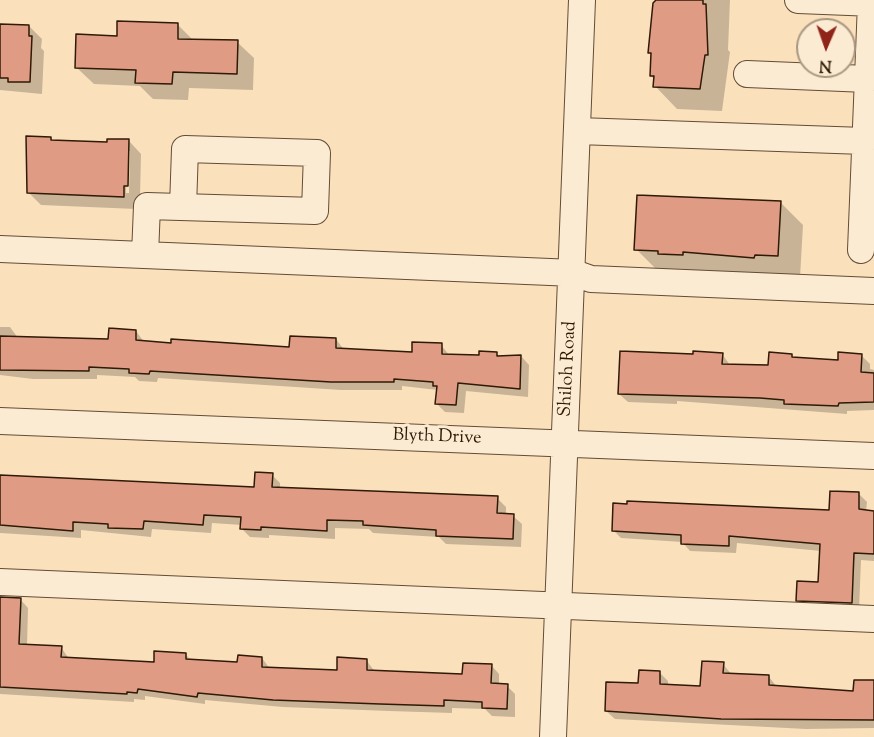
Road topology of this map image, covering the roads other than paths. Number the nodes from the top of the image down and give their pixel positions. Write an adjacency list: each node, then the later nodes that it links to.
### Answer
1 (582, 0): 6 (street, Shiloh Road)
2 (798, 0): 3 (street)
3 (872, 3): 5 (street)
4 (747, 74): 5 (street)
5 (867, 79): 7 (street)
6 (578, 131): 7 (street); 12 (street, Shiloh Road)
7 (864, 141): 10 (street)
8 (183, 207): 8 (street); 11 (street)
9 (0, 249): 11 (street)
10 (861, 250)
11 (145, 255): 12 (street)
12 (574, 273): 13 (street); 15 (street, Shiloh Road)
13 (874, 291)
14 (0, 421): 15 (street, Blyth Drive)
15 (566, 443): 16 (street, Blyth Drive); 18 (street, Shiloh Road)
16 (874, 456)
17 (0, 582): 18 (street)
18 (559, 606): 19 (street); 20 (street, Shiloh Road)
19 (874, 619)
20 (554, 737)

